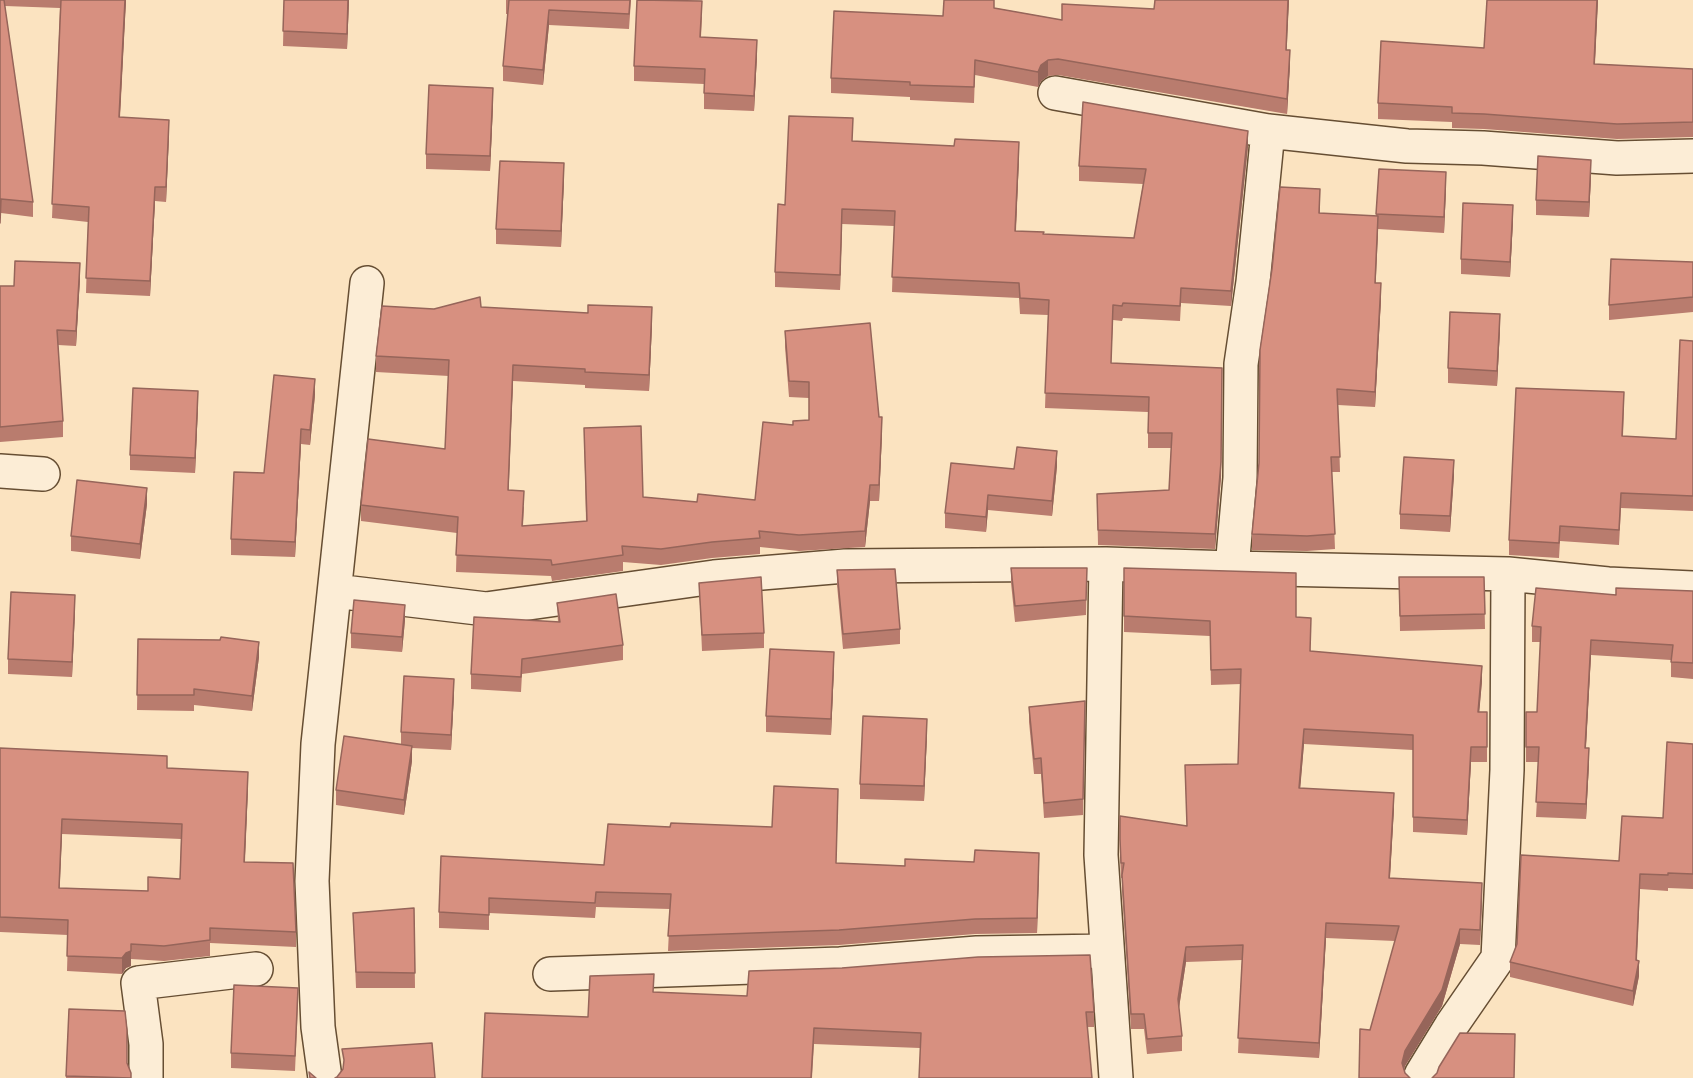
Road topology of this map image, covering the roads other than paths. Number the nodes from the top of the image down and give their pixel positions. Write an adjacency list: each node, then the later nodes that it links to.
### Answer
1 (1055, 93): 2 (street)
2 (1268, 130): 3 (street); 8 (street)
3 (1693, 156)
4 (367, 283): 11 (street)
5 (0, 471): 6 (street)
6 (43, 474)
7 (1106, 564): 8 (street); 11 (street); 12 (street)
8 (1232, 568): 9 (street)
9 (1508, 574): 10 (street); 18 (street)
10 (1693, 588)
11 (335, 591): 16 (street)
12 (1106, 951): 14 (street); 17 (street)
13 (256, 969): 15 (street)
14 (550, 974)
15 (146, 1078)
16 (325, 1078)
17 (1116, 1078)
18 (1421, 1078)

